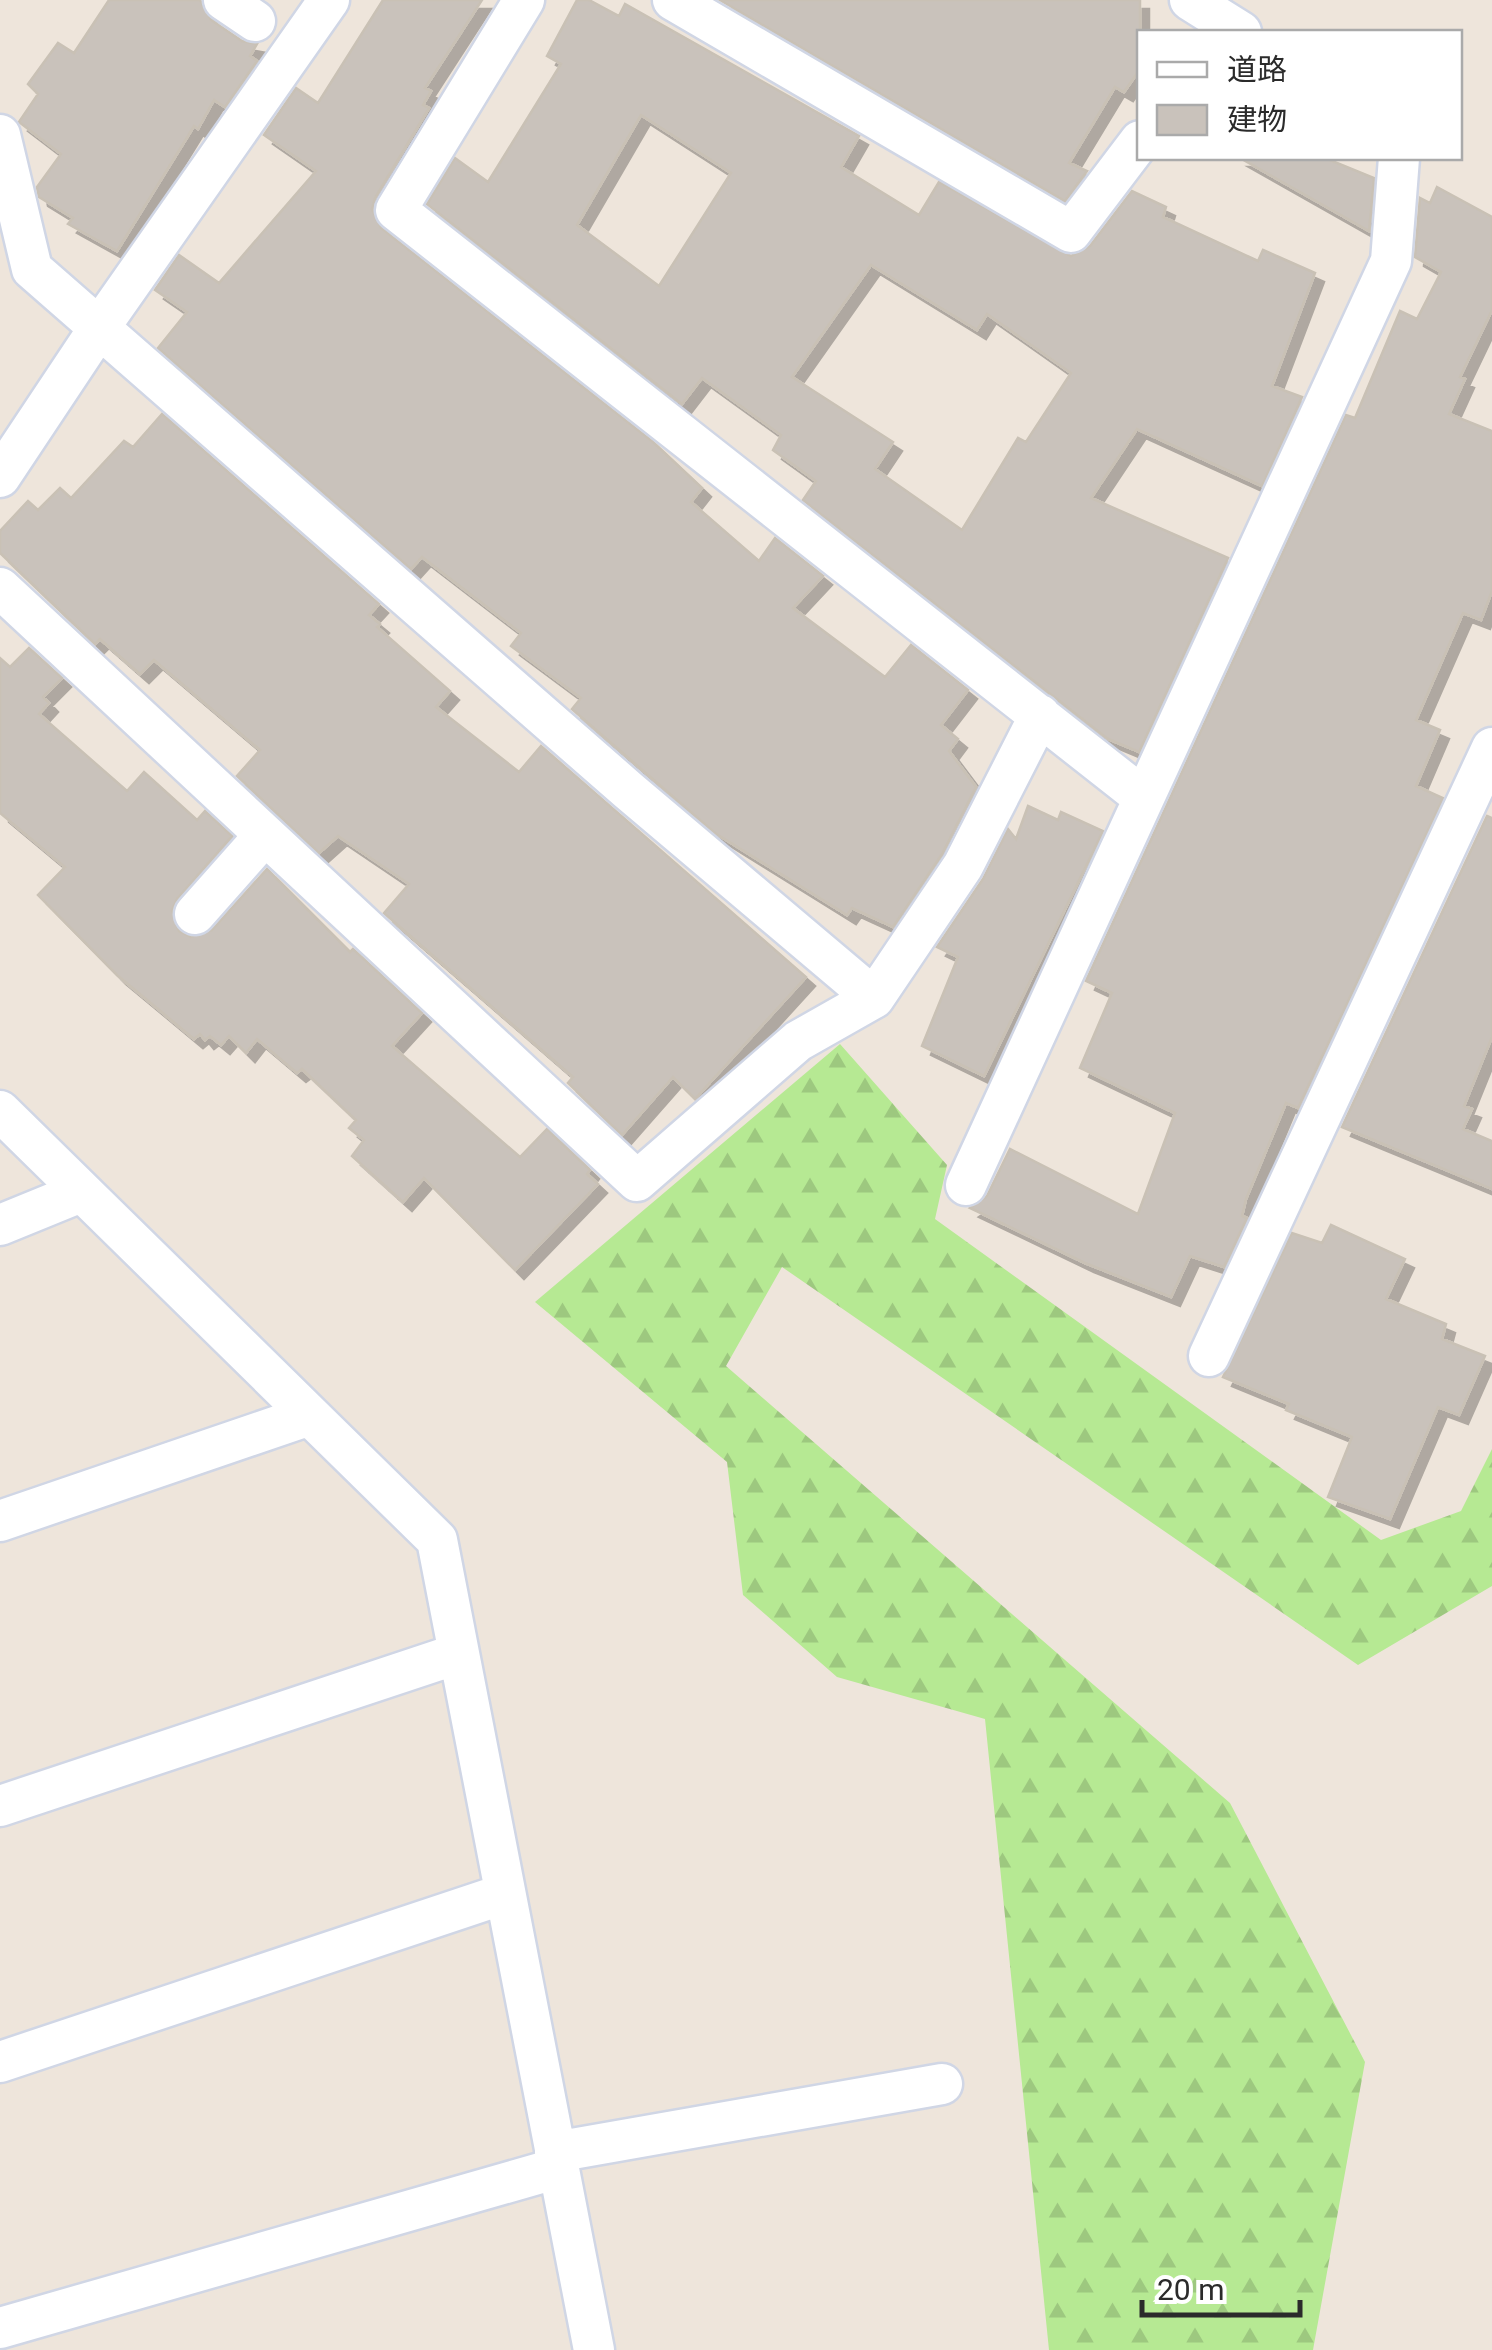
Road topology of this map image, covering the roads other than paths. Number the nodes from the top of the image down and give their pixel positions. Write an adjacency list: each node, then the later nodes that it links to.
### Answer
1 (329, 0): 9 (street)
2 (524, 0): 12 (street)
3 (674, 0): 7 (street)
4 (1190, 0): 5 (street)
5 (1234, 22)
6 (0, 135): 9 (street)
7 (1137, 145)
8 (1399, 160): 14 (street)
9 (98, 328): 10 (street); 17 (street)
10 (0, 477)
11 (0, 588): 15 (street)
12 (1040, 715): 14 (street); 17 (street)
13 (1492, 748): 22 (street)
14 (1144, 798): 19 (street)
15 (265, 835): 16 (street); 17 (street)
16 (195, 914)
17 (874, 998)
18 (0, 1110): 20 (street)
19 (966, 1185)
20 (80, 1192): 21 (street); 23 (street)
21 (0, 1224)
22 (1209, 1356)
23 (307, 1416): 24 (street); 25 (street)
24 (0, 1521)
25 (457, 1654): 26 (street); 27 (street)
26 (0, 1806)
27 (504, 1894): 28 (street); 30 (street)
28 (0, 2062)
29 (942, 2084): 30 (street)
30 (557, 2160): 31 (street); 32 (street)
31 (0, 2328)
32 (594, 2350)

